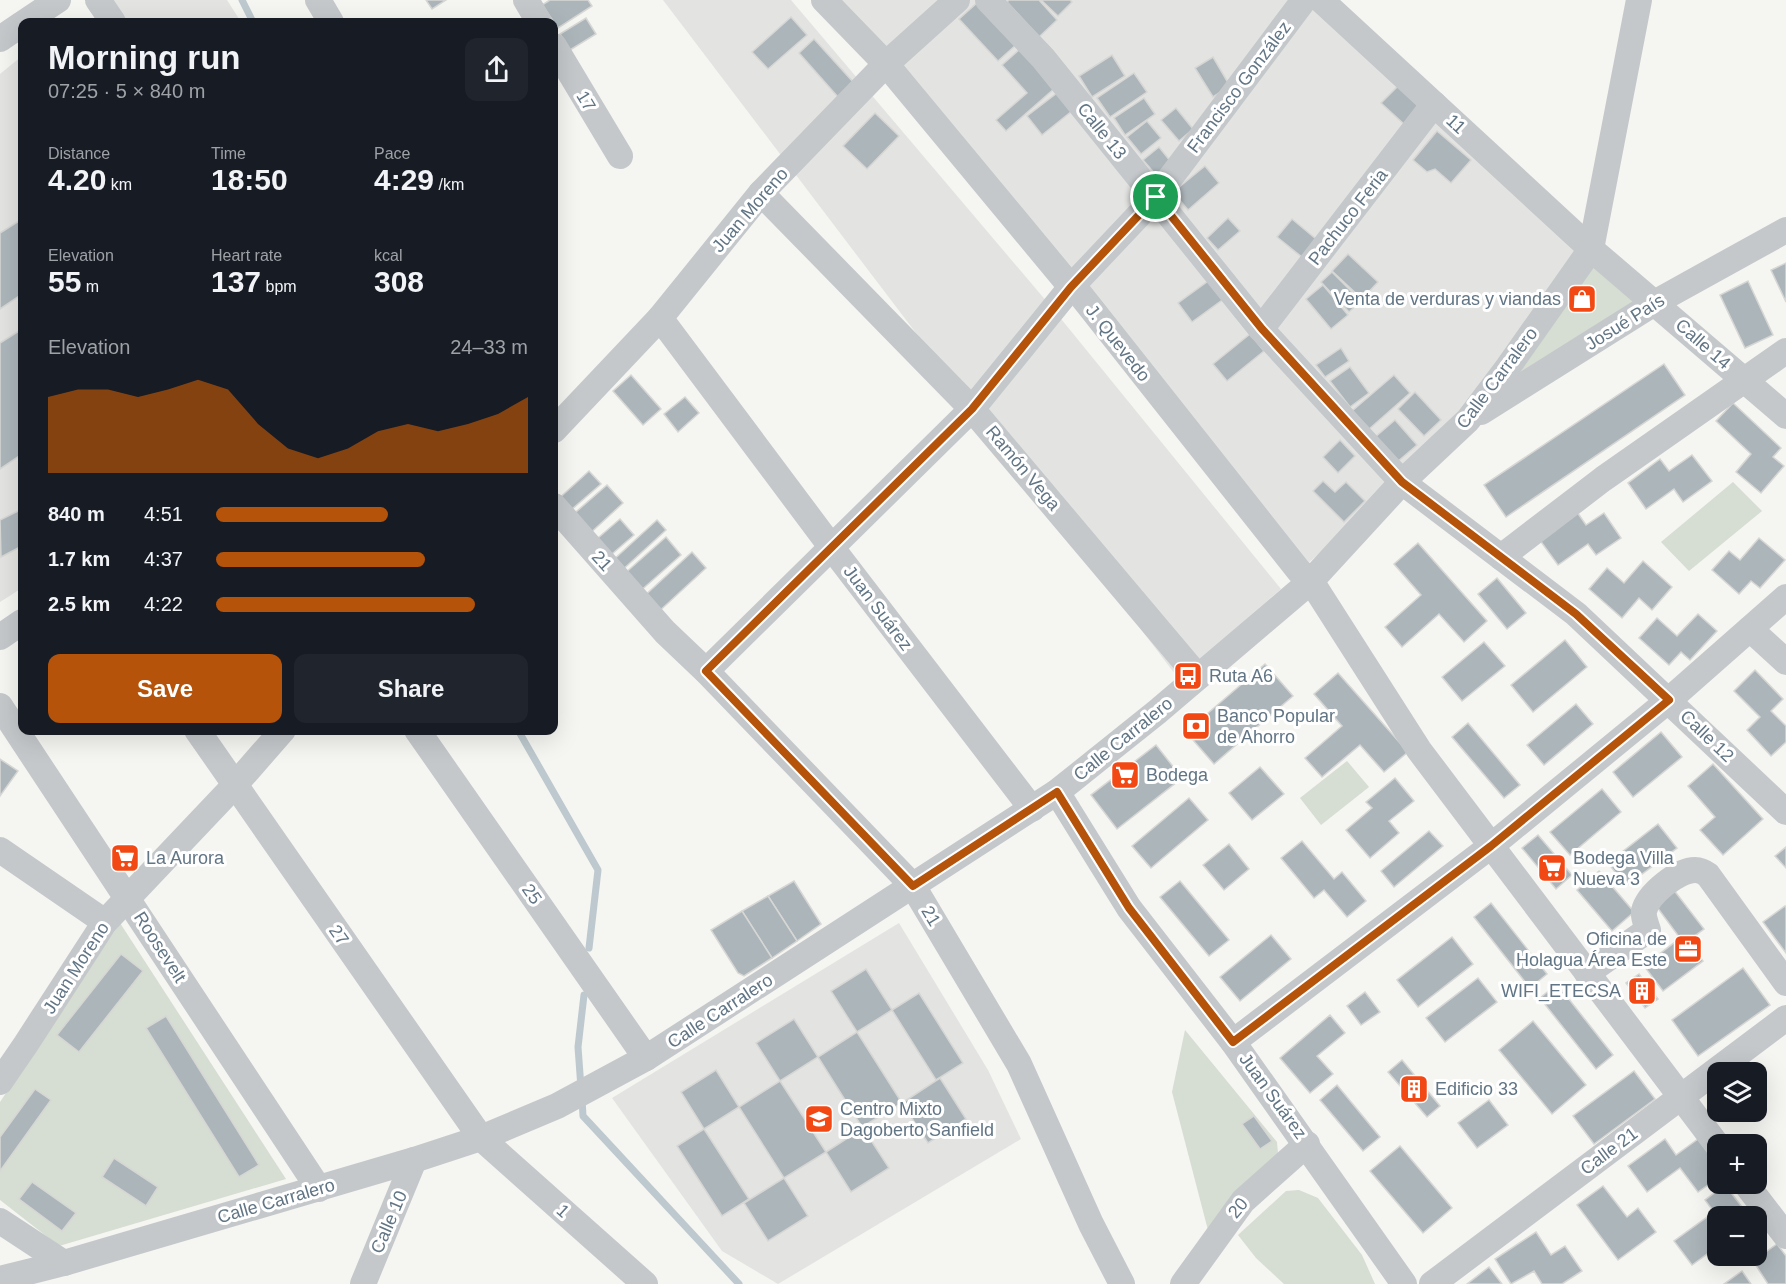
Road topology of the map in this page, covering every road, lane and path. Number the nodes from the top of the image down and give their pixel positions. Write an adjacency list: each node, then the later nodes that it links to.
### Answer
1 (58, 0): 11 (street)
2 (98, 0): 12 (street)
3 (318, 0): 13 (street)
4 (526, 0): 14 (street)
5 (824, 0): 18 (street, J. Quevedo)
6 (957, 0): 18 (street, Juan Moreno)
7 (988, 0): 22 (street, Calle 13)
8 (1304, 0): 22 (street, Francisco González)
9 (1321, 0): 19 (street, 11)
10 (1639, 0): 24 (street, Calle Carralero)
11 (31, 18)
12 (110, 18)
13 (329, 18)
14 (537, 18)
15 (18, 27): 16 (street)
16 (0, 39)
17 (558, 53): 20 (street, 17)
18 (886, 64): 21 (street, Juan Moreno); 25 (street, J. Quevedo)
19 (1434, 104): 24 (street, 11); 28 (street, Pachuco Feria)
20 (620, 156)
21 (761, 193): 27 (street, Juan Moreno); 31 (street, Ramón Vega)
22 (1156, 197): 25 (street, Francisco González); 28 (street, Calle 13)
23 (1786, 230): 26 (street, Josué País)
24 (1591, 249): 26 (street, Calle 14); 33 (street, Calle Carralero)
25 (1071, 287): 31 (street, Francisco González); 39 (street, J. Quevedo)
26 (1656, 302): 30 (street, Calle 14); 33 (street, Josué País)
27 (660, 318): 34 (street, Juan Moreno); 37 (street, Juan Suárez)
28 (1262, 329): 35 (street, Calle 13)
29 (1786, 351): 30 (street)
30 (1744, 380): 32 (street, Calle 14); 38 (street)
31 (972, 409): 37 (street, Francisco González); 46 (street, Ramón Vega)
32 (1786, 416)
33 (1468, 420): 35 (street, Calle Carralero)
34 (558, 426)
35 (1402, 482): 38 (street, Calle 12); 39 (street, Calle Carralero)
36 (558, 511): 45 (street, 21)
37 (832, 548): 45 (street, Francisco González); 56 (street, Juan Suárez)
38 (1501, 557): 47 (street, Calle 12)
39 (1311, 581): 46 (street, Calle Carralero); 58 (street, J. Quevedo)
40 (1786, 597): 42 (street)
41 (18, 625): 43 (street)
42 (1750, 629): 44 (street); 47 (street)
43 (0, 637)
44 (1786, 662)
45 (706, 671): 60 (street, 21)
46 (1198, 676): 55 (street, Calle Carralero)
47 (1669, 700): 57 (street, Calle 12); 58 (street)
48 (0, 706): 49 (street, Roosevelt)
49 (18, 733)
50 (19, 735): 61 (street, Roosevelt)
51 (200, 735): 54 (street, 27)
52 (279, 735): 54 (street, Juan Moreno)
53 (420, 735): 67 (street, 25)
54 (234, 786): 61 (street, Juan Moreno); 71 (street, 27)
55 (1057, 792): 56 (street, Calle Carralero); 66 (street, Juan Suárez)
56 (1032, 809): 60 (street, Calle Carralero)
57 (1786, 812)
58 (1491, 846): 63 (street, J. Quevedo); 66 (street)
59 (0, 850): 62 (street)
60 (913, 886): 67 (street, Calle Carralero); 82 (street, 21)
61 (127, 898): 62 (street, Juan Moreno); 74 (street, Roosevelt)
62 (105, 922): 68 (street, Juan Moreno)
63 (1587, 973): 64 (street); 69 (street, J. Quevedo)
64 (1786, 983)
65 (1786, 1018): 69 (street, Calle 21)
66 (1233, 1042): 72 (street, Juan Suárez)
67 (646, 1058): 71 (street, Calle Carralero)
68 (0, 1082)
69 (1680, 1097): 70 (street, J. Quevedo); 85 (street, Calle 21)
70 (1709, 1134)
71 (481, 1138): 73 (street, Calle Carralero); 81 (street, 1)
72 (1306, 1144): 83 (street, 20); 84 (street, Juan Suárez)
73 (414, 1160): 74 (street, Calle Carralero); 80 (street, Calle 10)
74 (319, 1189): 78 (street, Calle Carralero)
75 (1754, 1194): 77 (street)
76 (0, 1221): 78 (street)
77 (1786, 1236)
78 (64, 1263): 79 (street, Calle Carralero)
79 (0, 1279)
80 (363, 1284)
81 (645, 1284)
82 (1122, 1284)
83 (1183, 1284)
84 (1404, 1284)
85 (1432, 1284)

